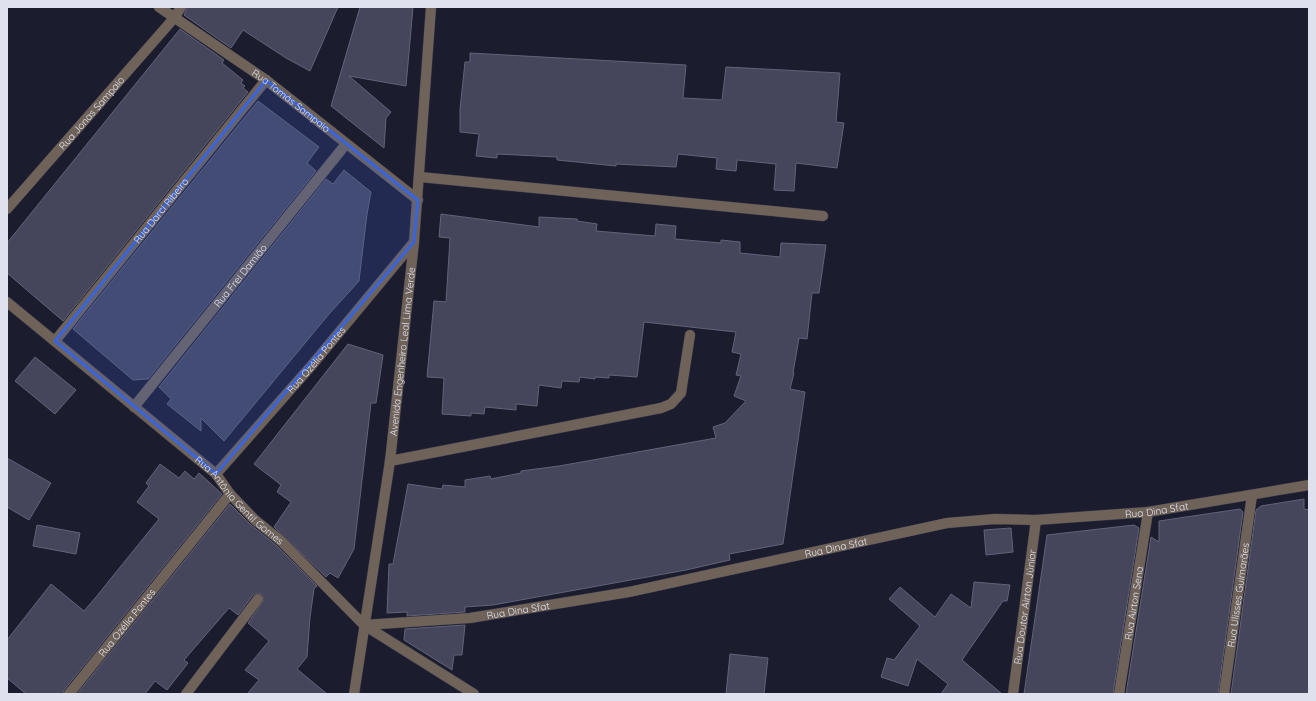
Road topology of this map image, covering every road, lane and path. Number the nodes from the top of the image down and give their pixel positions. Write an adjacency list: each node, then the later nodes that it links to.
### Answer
1 (159, 7): 4 (street, Rua Tomás Sampaio)
2 (182, 7): 4 (street, Rua Jonas Sampaio)
3 (432, 7): 7 (street, Avenida Engenheiro Leal Lima Verde)
4 (175, 17): 5 (street, Rua Tomás Sampaio); 9 (street, Rua Jonas Sampaio)
5 (266, 80): 6 (street, Rua Tomás Sampaio); 14 (street, Rua Darci Ribeiro)
6 (346, 144): 8 (street, Rua Tomás Sampaio); 15 (street, Rua Frei Damião)
7 (420, 177): 8 (street, Avenida Engenheiro Leal Lima Verde); 10 (street)
8 (418, 200): 11 (street, Avenida Engenheiro Leal Lima Verde)
9 (7, 209)
10 (823, 216)
11 (414, 242): 16 (street, Avenida Engenheiro Leal Lima Verde); 17 (street, Rua Ozélia Pontes)
12 (7, 302): 14 (street, Rua Antônio Gentil Gomes)
13 (690, 335): 16 (street)
14 (55, 341): 15 (street, Rua Antônio Gentil Gomes)
15 (134, 407): 17 (street, Rua Antônio Gentil Gomes)
16 (390, 462): 24 (street, Avenida Engenheiro Leal Lima Verde)
17 (216, 474): 19 (street, Rua Antônio Gentil Gomes)
18 (1309, 485): 20 (street, Rua Dina Sfat)
19 (230, 494): 24 (street, Rua Antônio Gentil Gomes); 25 (street, Rua Ozélia Pontes)
20 (1252, 495): 21 (street, Rua Dina Sfat); 31 (street, Rua Ulisses Guimarães)
21 (1148, 512): 22 (street, Rua Dina Sfat); 30 (street, Rua Airton Sena)
22 (1036, 520): 24 (street, Rua Dina Sfat); 29 (street, Rua Doutor Airton Júnior)
23 (258, 599): 26 (street)
24 (364, 625): 27 (street, Avenida Engenheiro Leal Lima Verde); 28 (street, Rua Antônio Gentil Gomes)
25 (69, 694)
26 (186, 694)
27 (354, 694)
28 (474, 694)
29 (1014, 694)
30 (1119, 694)
31 (1224, 694)

